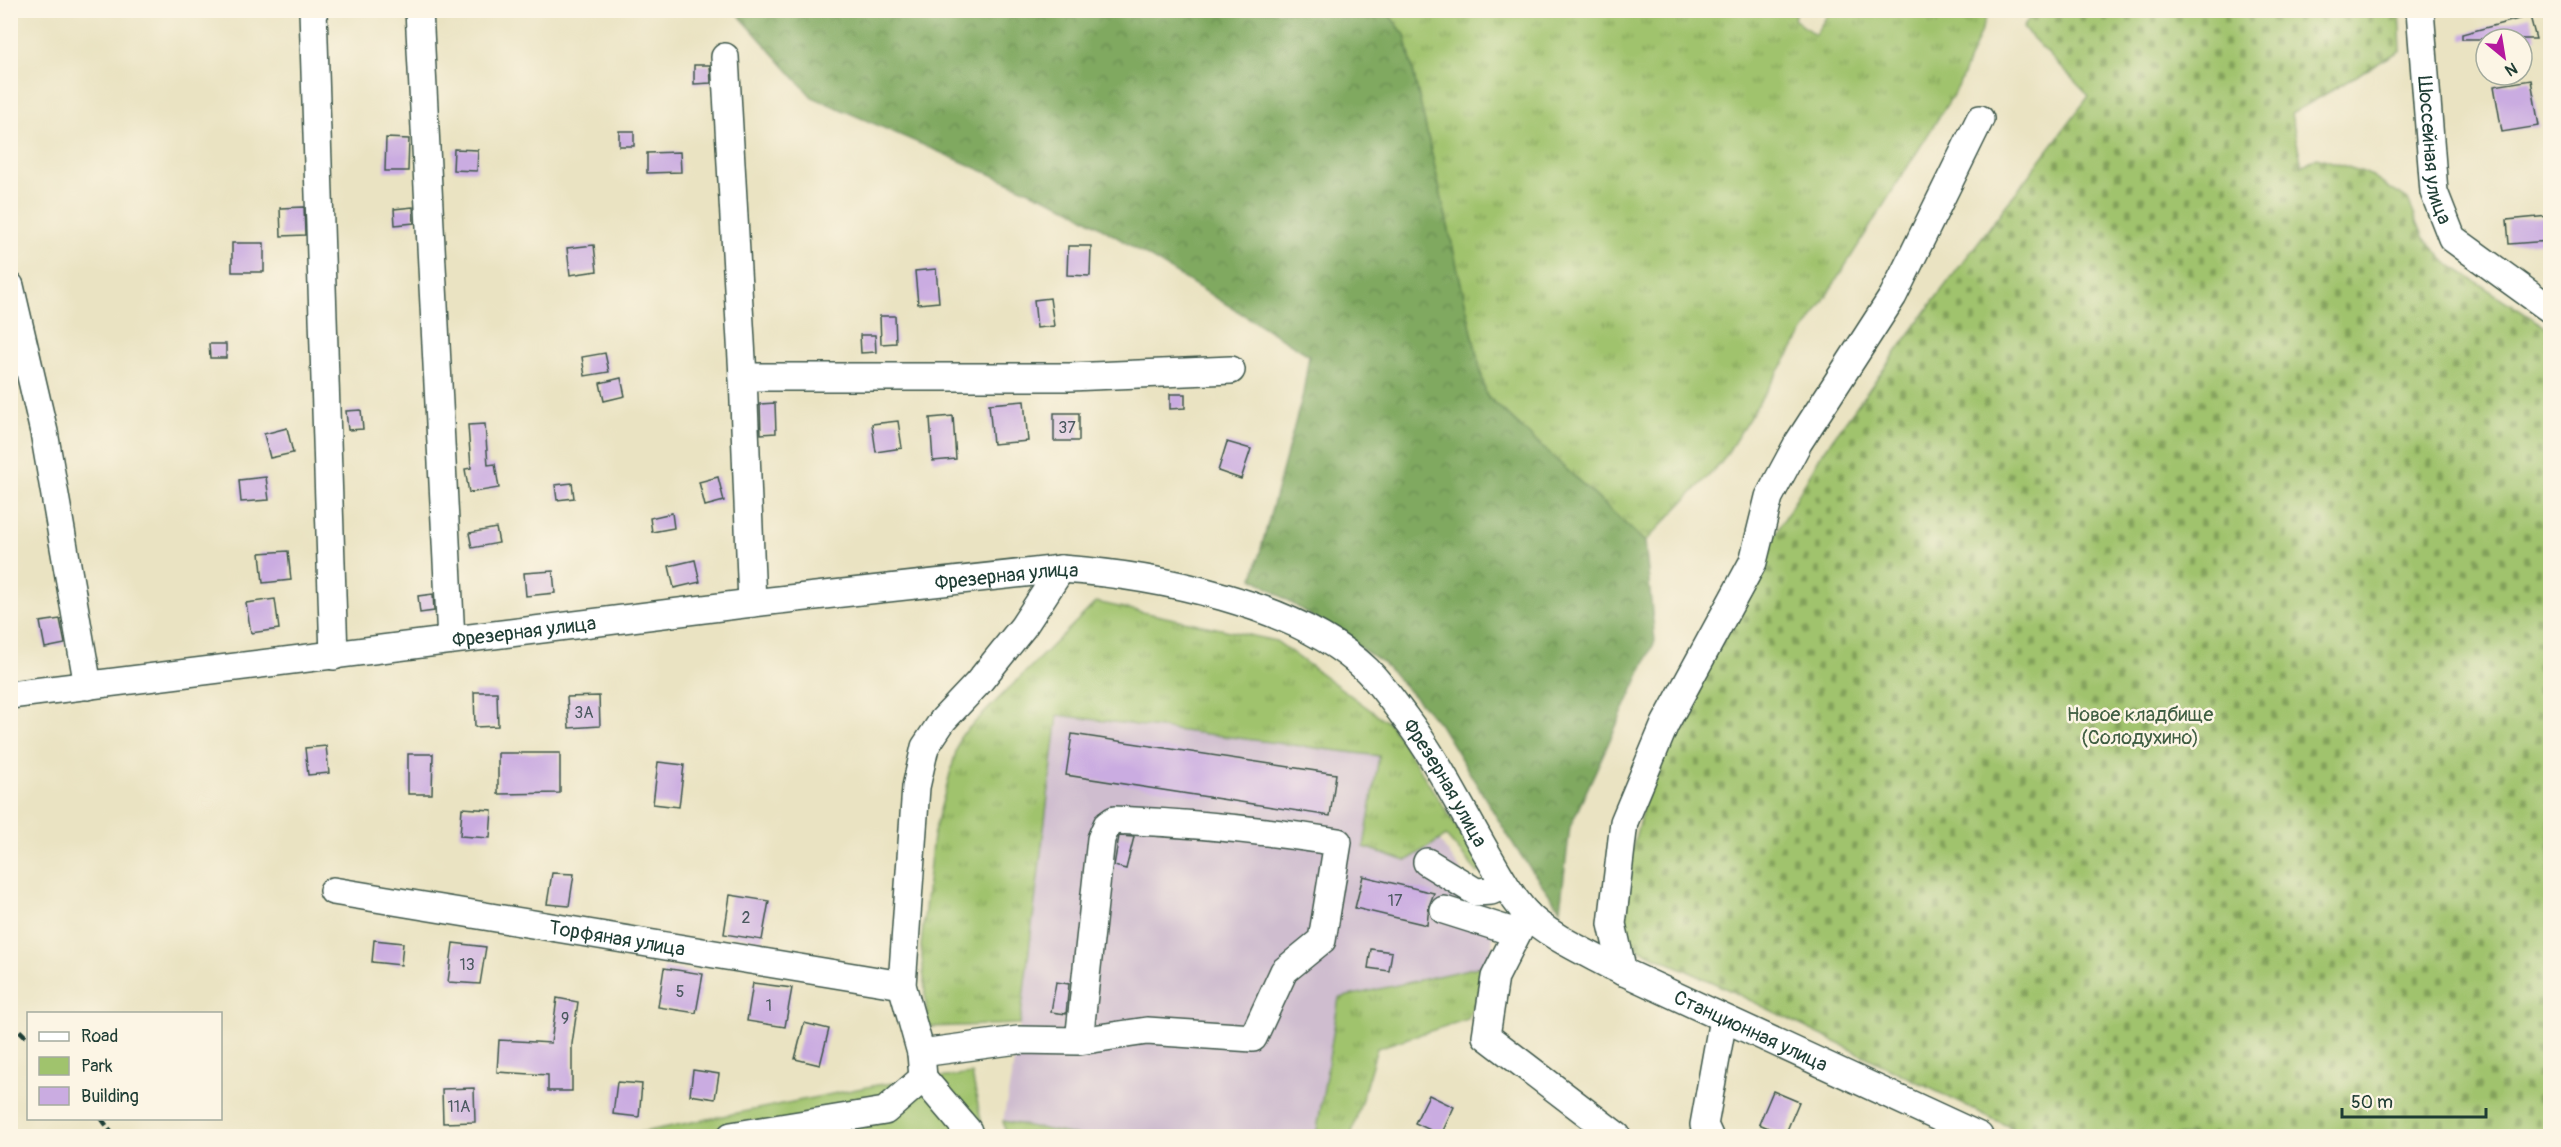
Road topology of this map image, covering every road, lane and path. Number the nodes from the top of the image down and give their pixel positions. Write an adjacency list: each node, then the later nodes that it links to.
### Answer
1 (313, 10): 13 (street)
2 (419, 10): 12 (street)
3 (2420, 10): 7 (street, Шоссейная улица)
4 (725, 57): 9 (street)
5 (1980, 118): 21 (street)
6 (10, 286): 14 (street)
7 (2550, 309)
8 (1231, 370): 9 (street)
9 (743, 377): 11 (street)
10 (1060, 568): 11 (street, Фрезерная улица); 17 (street, Фрезерная улица); 22 (street)
11 (752, 603): 12 (street, Фрезерная улица)
12 (451, 640): 13 (street, Фрезерная улица)
13 (334, 656): 14 (street, Фрезерная улица)
14 (88, 686): 15 (street, Фрезерная улица)
15 (10, 695)
16 (1427, 862): 17 (street)
17 (1505, 885): 20 (street, Фрезерная улица)
18 (333, 891): 22 (street, Торфяная улица)
19 (1444, 910): 20 (street)
20 (1522, 924): 21 (street, Станционная улица); 29 (street)
21 (1623, 972): 23 (street, Станционная улица)
22 (902, 985): 25 (street)
23 (1723, 1019): 26 (street); 30 (street, Станционная улица)
24 (1079, 1041): 24 (street); 25 (street)
25 (922, 1065): 27 (street); 28 (street)
26 (1700, 1133)
27 (731, 1137)
28 (969, 1137)
29 (1617, 1137)
30 (1979, 1137)

